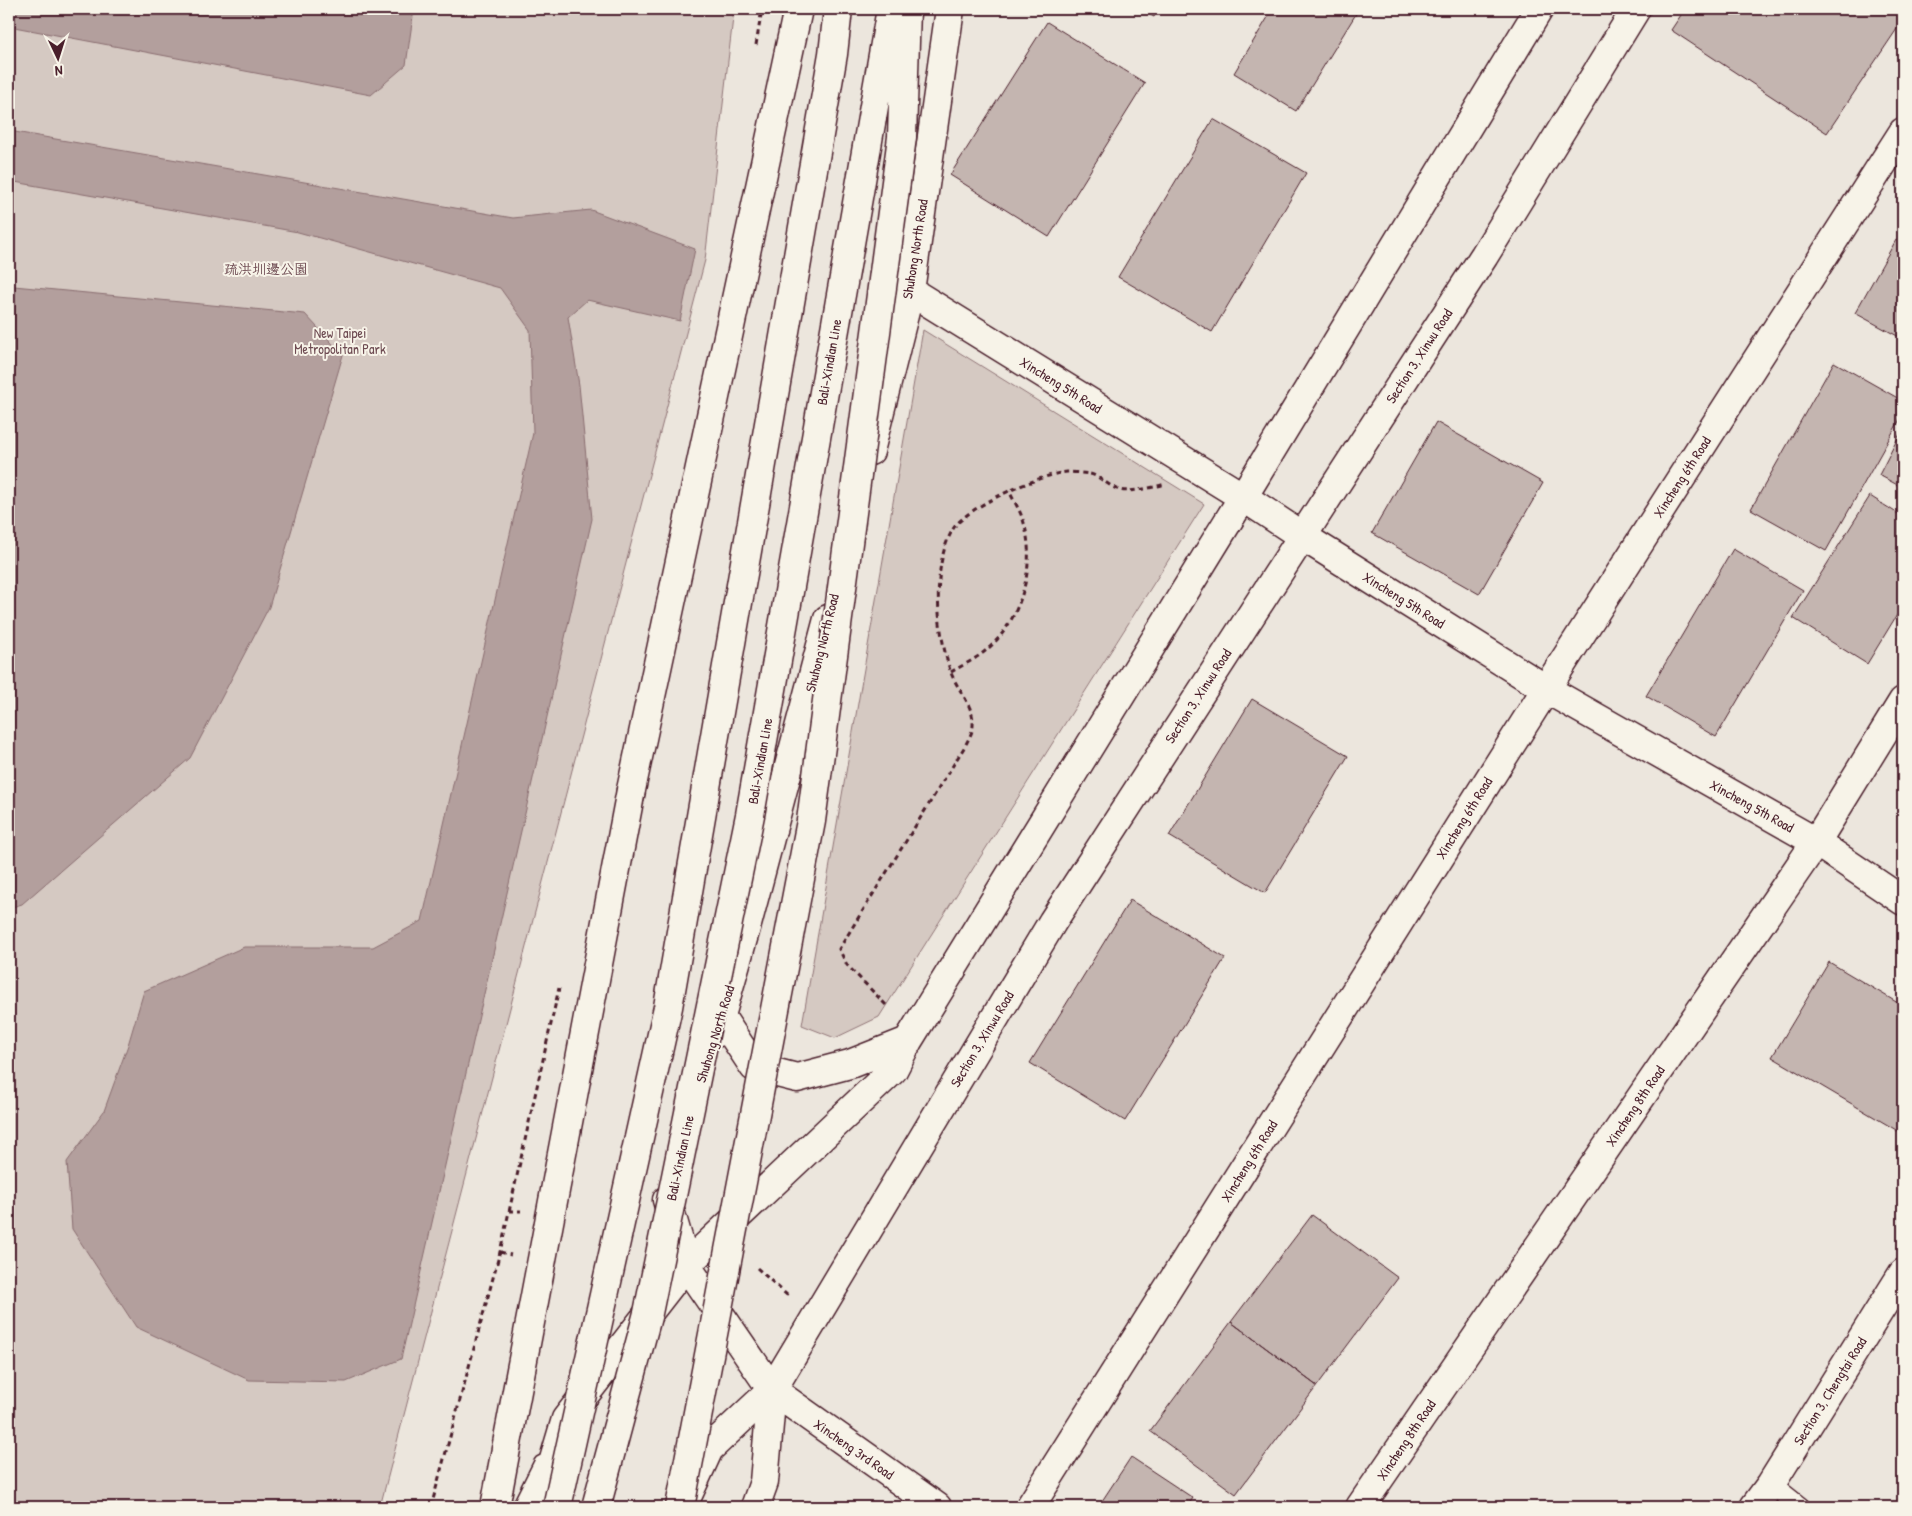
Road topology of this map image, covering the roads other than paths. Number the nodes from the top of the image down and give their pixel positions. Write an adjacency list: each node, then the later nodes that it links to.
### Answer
1 (798, 9): 23 (main road, bridge)
2 (838, 9): 26 (main road, bridge)
3 (891, 9): 27 (main road, Bali-Xindian Line, bridge)
4 (906, 9): 28 (main road, bridge)
5 (950, 9): 9 (main road, Shuhong North Road)
6 (1539, 9): 10 (main road)
7 (1636, 9): 11 (main road, Section 3, Xinwu Road)
8 (1903, 132): 12 (main road, Xincheng 6th Road)
9 (910, 291): 10 (main road, Xincheng 5th Road); 16 (main road, Shuhong North Road)
10 (1243, 497): 11 (main road, Xincheng 5th Road); 17 (main road)
11 (1302, 536): 12 (main road, Xincheng 5th Road); 20 (main road, Section 3, Xinwu Road)
12 (1546, 689): 14 (main road, Xincheng 5th Road); 31 (main road, Xincheng 6th Road)
13 (1903, 701): 14 (main road, Xincheng 8th Road)
14 (1816, 842): 15 (main road, Xincheng 5th Road); 32 (main road, Xincheng 8th Road)
15 (1903, 901)
16 (721, 1017): 17 (main road); 18 (main road, Shuhong North Road)
17 (908, 1041): 18 (main road)
18 (686, 1265): 20 (main road, Shuhong North Road); 21 (main road)
19 (1903, 1273): 22 (main road, Section 3, Chengtai Road)
20 (772, 1390): 28 (main road); 29 (main road); 30 (main road, Xincheng 3rd Road)
21 (566, 1419): 24 (lane); 25 (main road)
22 (1771, 1484): 33 (main road, Section 3, Chengtai Road); 34 (lane)
23 (495, 1507)
24 (522, 1507)
25 (540, 1507)
26 (557, 1507)
27 (596, 1507)
28 (681, 1507)
29 (755, 1507)
30 (937, 1507)
31 (1030, 1507)
32 (1360, 1507)
33 (1754, 1507)
34 (1800, 1507)

